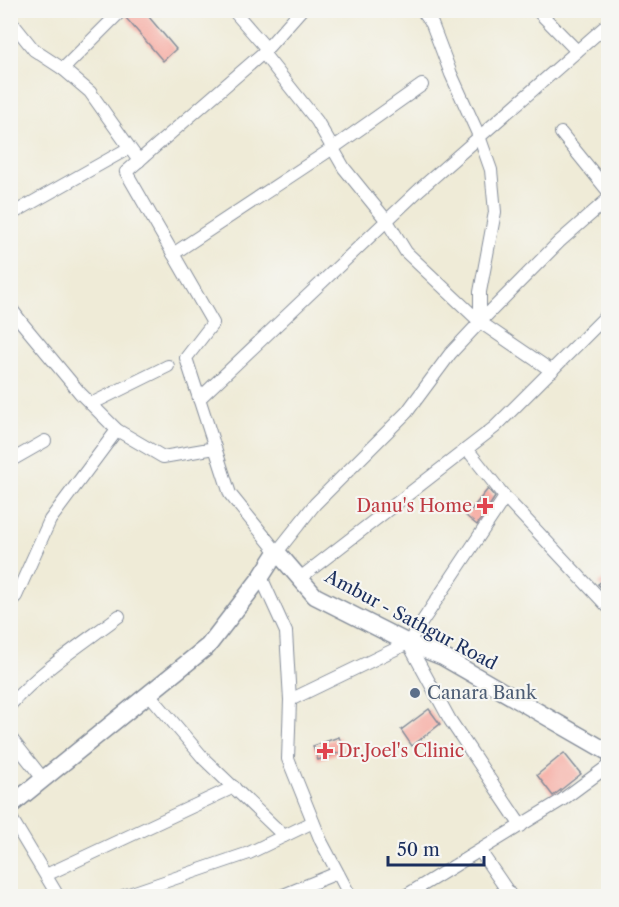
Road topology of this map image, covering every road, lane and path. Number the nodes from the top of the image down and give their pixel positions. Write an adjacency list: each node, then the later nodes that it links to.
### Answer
1 (122, 10): 10 (street)
2 (233, 10): 8 (street)
3 (301, 10): 8 (street)
4 (422, 10): 13 (street)
5 (537, 10): 9 (street)
6 (10, 20): 10 (street)
7 (606, 30): 9 (street)
8 (265, 51): 15 (street); 16 (street)
9 (578, 51): 13 (street)
10 (63, 69): 14 (street)
11 (422, 86): 15 (street)
12 (561, 134): 17 (street)
13 (479, 136): 20 (street); 24 (street)
14 (129, 148): 16 (street); 19 (street)
15 (333, 148): 20 (street); 21 (street)
16 (139, 161): 21 (street)
17 (609, 191)
18 (609, 199): 24 (street)
19 (10, 215)
20 (387, 221): 24 (street); 29 (street)
21 (173, 254): 29 (street)
22 (10, 307): 25 (street)
23 (609, 314): 28 (street)
24 (480, 322): 28 (street); 37 (street)
25 (22, 323): 26 (street); 30 (street)
26 (10, 330)
27 (168, 366): 30 (street)
28 (552, 371): 34 (street)
29 (199, 399): 33 (street)
30 (91, 404): 31 (street)
31 (117, 430): 33 (street); 40 (street)
32 (45, 441): 35 (street)
33 (215, 448): 37 (street)
34 (467, 449): 36 (street); 39 (street)
35 (10, 461)
36 (505, 497): 41 (street); 43 (street)
37 (278, 552): 38 (main road); 39 (main road, Ambur - Sathgur Road)
38 (261, 577): 44 (main road); 45 (street)
39 (300, 578): 43 (main road, Ambur - Sathgur Road)
40 (10, 603)
41 (609, 607)
42 (119, 616): 46 (street)
43 (408, 643): 45 (street); 48 (main road, Ambur - Sathgur Road); 55 (street)
44 (149, 694): 50 (main road); 51 (street)
45 (290, 700): 54 (street)
46 (10, 705)
47 (10, 737): 50 (street)
48 (606, 747)
49 (609, 766): 55 (street)
50 (44, 780): 52 (main road)
51 (234, 787): 56 (street); 59 (street)
52 (10, 807)
53 (10, 816): 59 (street)
54 (313, 822): 56 (street); 58 (street)
55 (521, 826): 57 (street)
56 (284, 836): 61 (street)
57 (480, 851): 64 (street); 65 (street)
58 (338, 873): 62 (street); 63 (street)
59 (46, 875): 60 (street)
60 (58, 897)
61 (123, 897)
62 (281, 897)
63 (350, 897)
64 (405, 897)
65 (511, 897)

